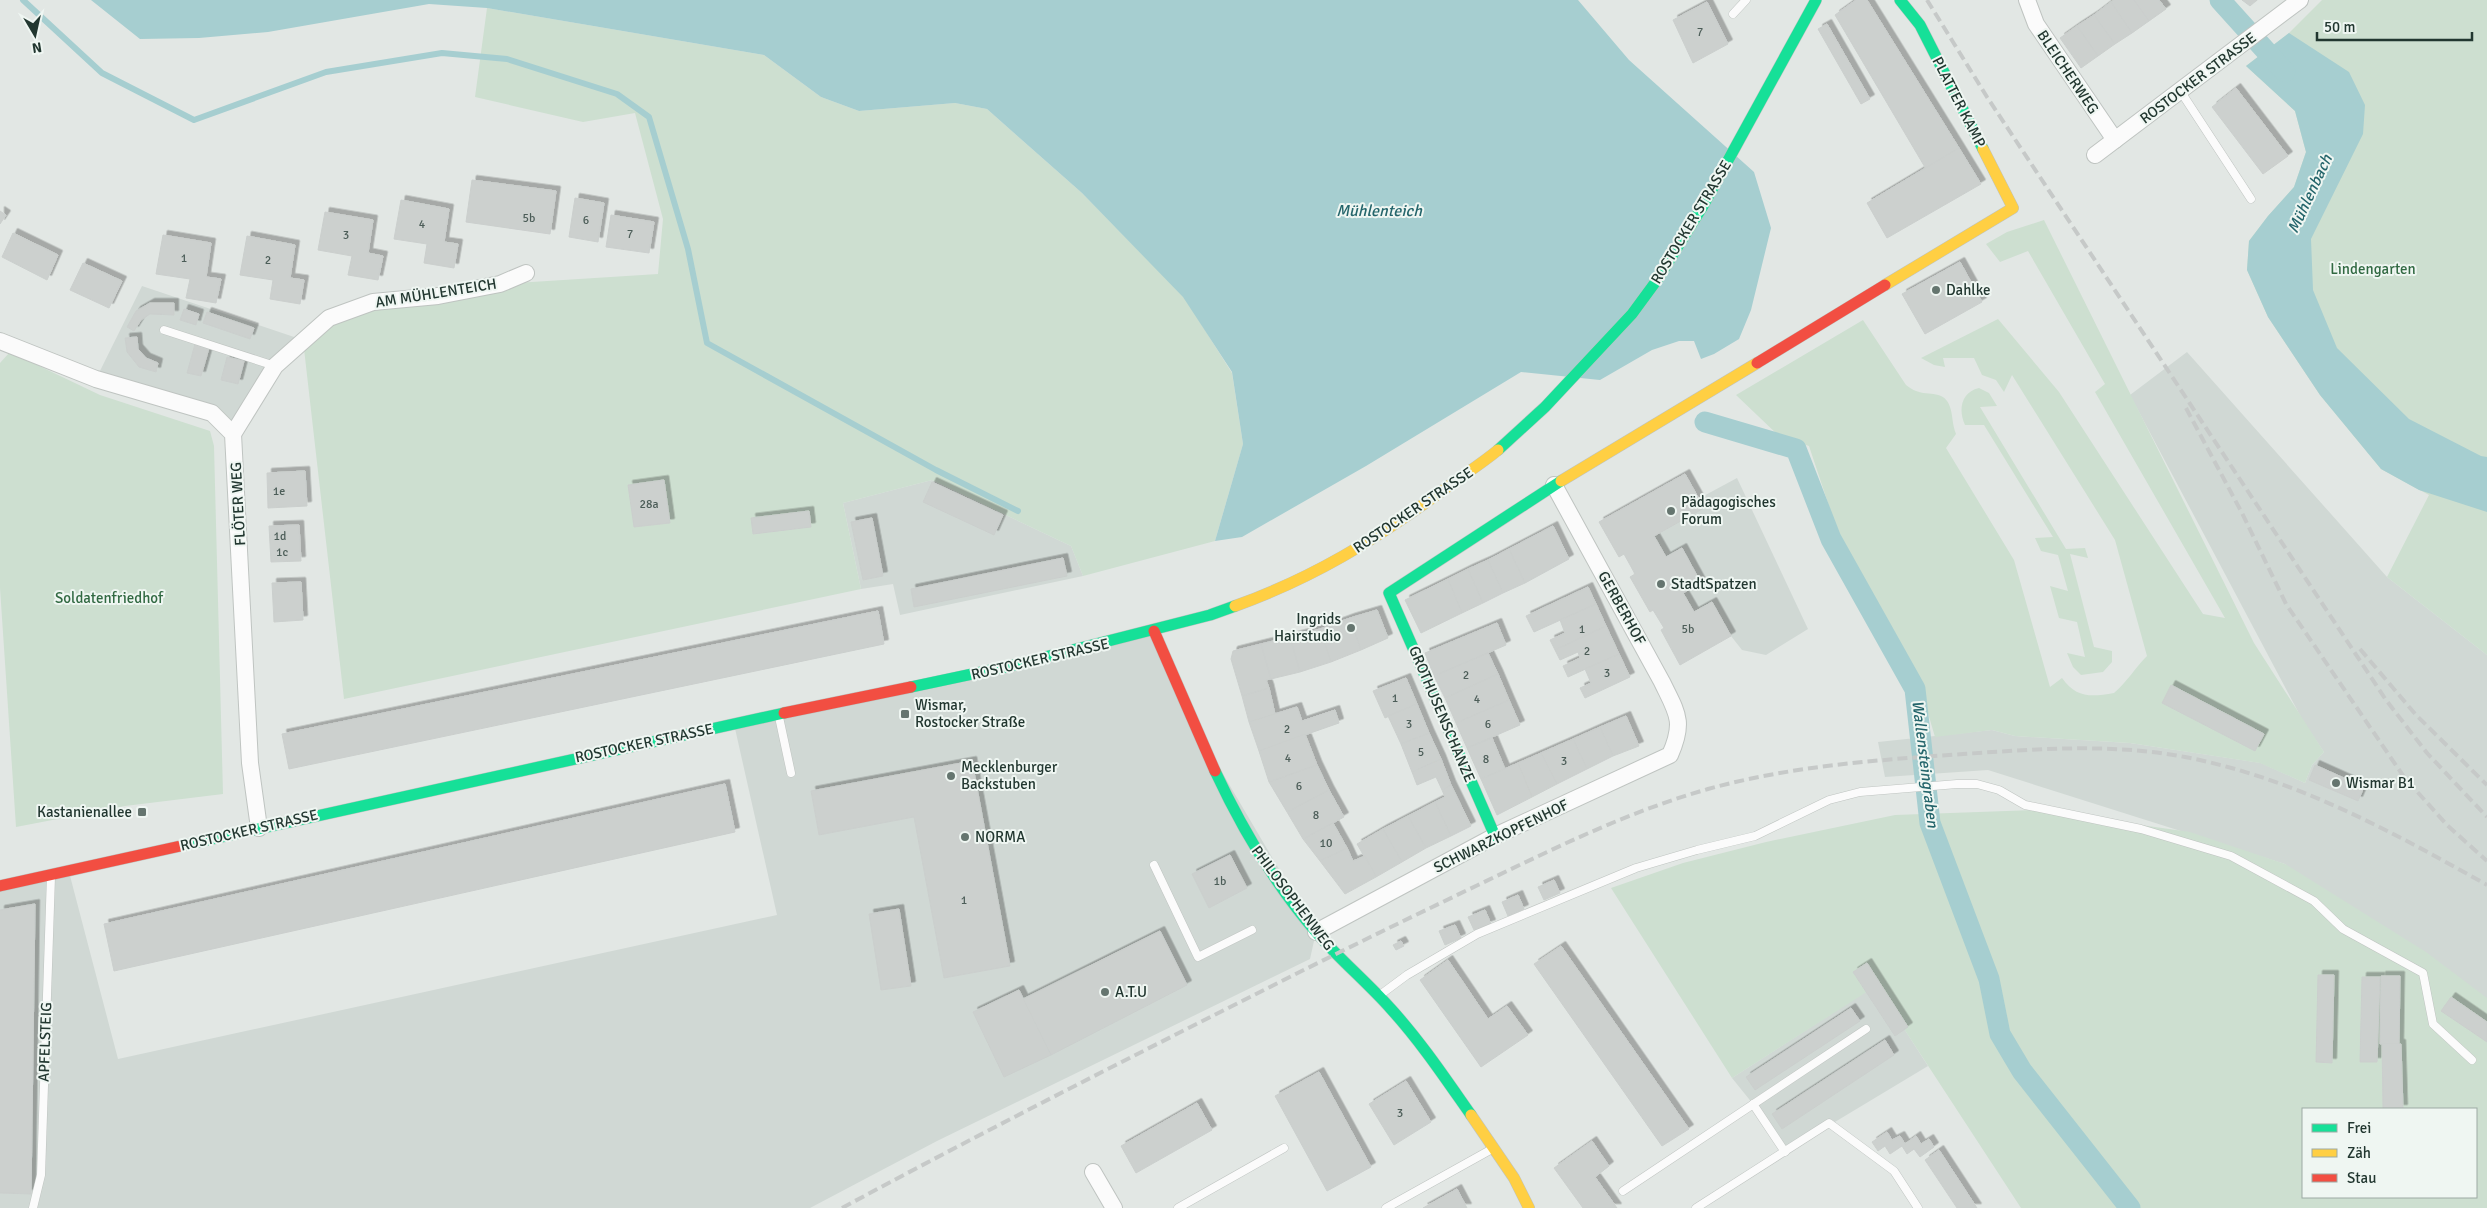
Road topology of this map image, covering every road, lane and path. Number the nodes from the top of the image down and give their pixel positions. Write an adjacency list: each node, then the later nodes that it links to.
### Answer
1 (1746, 0): 6 (lane)
2 (1816, 0): 17 (street, ROSTOCKER STRASSE)
3 (1900, 0): 16 (street, PLATTER KAMP)
4 (2027, 0): 8 (street, BLEICHERWEG)
5 (2300, 0): 7 (street, ROSTOCKER STRASSE)
6 (1734, 14)
7 (2181, 92): 8 (street, ROSTOCKER STRASSE); 10 (lane)
8 (2115, 140): 9 (street, ROSTOCKER STRASSE)
9 (2095, 155)
10 (2251, 199)
11 (526, 273): 14 (street, AM MÜHLENTEICH)
12 (164, 330): 14 (lane)
13 (0, 341): 15 (street)
14 (275, 366): 15 (street, AM MÜHLENTEICH)
15 (234, 434): 21 (street, FLÖTER WEG)
16 (1554, 485): 19 (street, GERBERHOF); 22 (street, GROTHUSENSCHANZE)
17 (1154, 630): 18 (street, ROSTOCKER STRASSE); 27 (street, PHILOSOPHENWEG)
18 (778, 714): 20 (lane); 21 (street, ROSTOCKER STRASSE)
19 (1679, 735): 22 (street, SCHWARZKOPFENHOF)
20 (792, 773)
21 (259, 828): 24 (street, ROSTOCKER STRASSE)
22 (1495, 836): 27 (street, SCHWARZKOPFENHOF)
23 (1154, 865): 26 (lane)
24 (50, 876): 25 (street, ROSTOCKER STRASSE); 37 (lane, APFELSTEIG)
25 (0, 886)
26 (1252, 930)
27 (1316, 932): 28 (street, PHILOSOPHENWEG)
28 (1378, 997): 30 (lane); 33 (street, PHILOSOPHENWEG)
29 (1866, 1029): 31 (lane)
30 (2472, 1060)
31 (1753, 1104): 34 (lane); 36 (lane)
32 (1284, 1148): 39 (lane)
33 (1494, 1148): 40 (lane); 41 (street, PHILOSOPHENWEG)
34 (1785, 1152): 42 (lane); 43 (lane)
35 (1093, 1172): 38 (street)
36 (1623, 1191)
37 (33, 1208)
38 (1114, 1208)
39 (1178, 1208)
40 (1386, 1208)
41 (1530, 1208)
42 (1696, 1208)
43 (1918, 1208)

